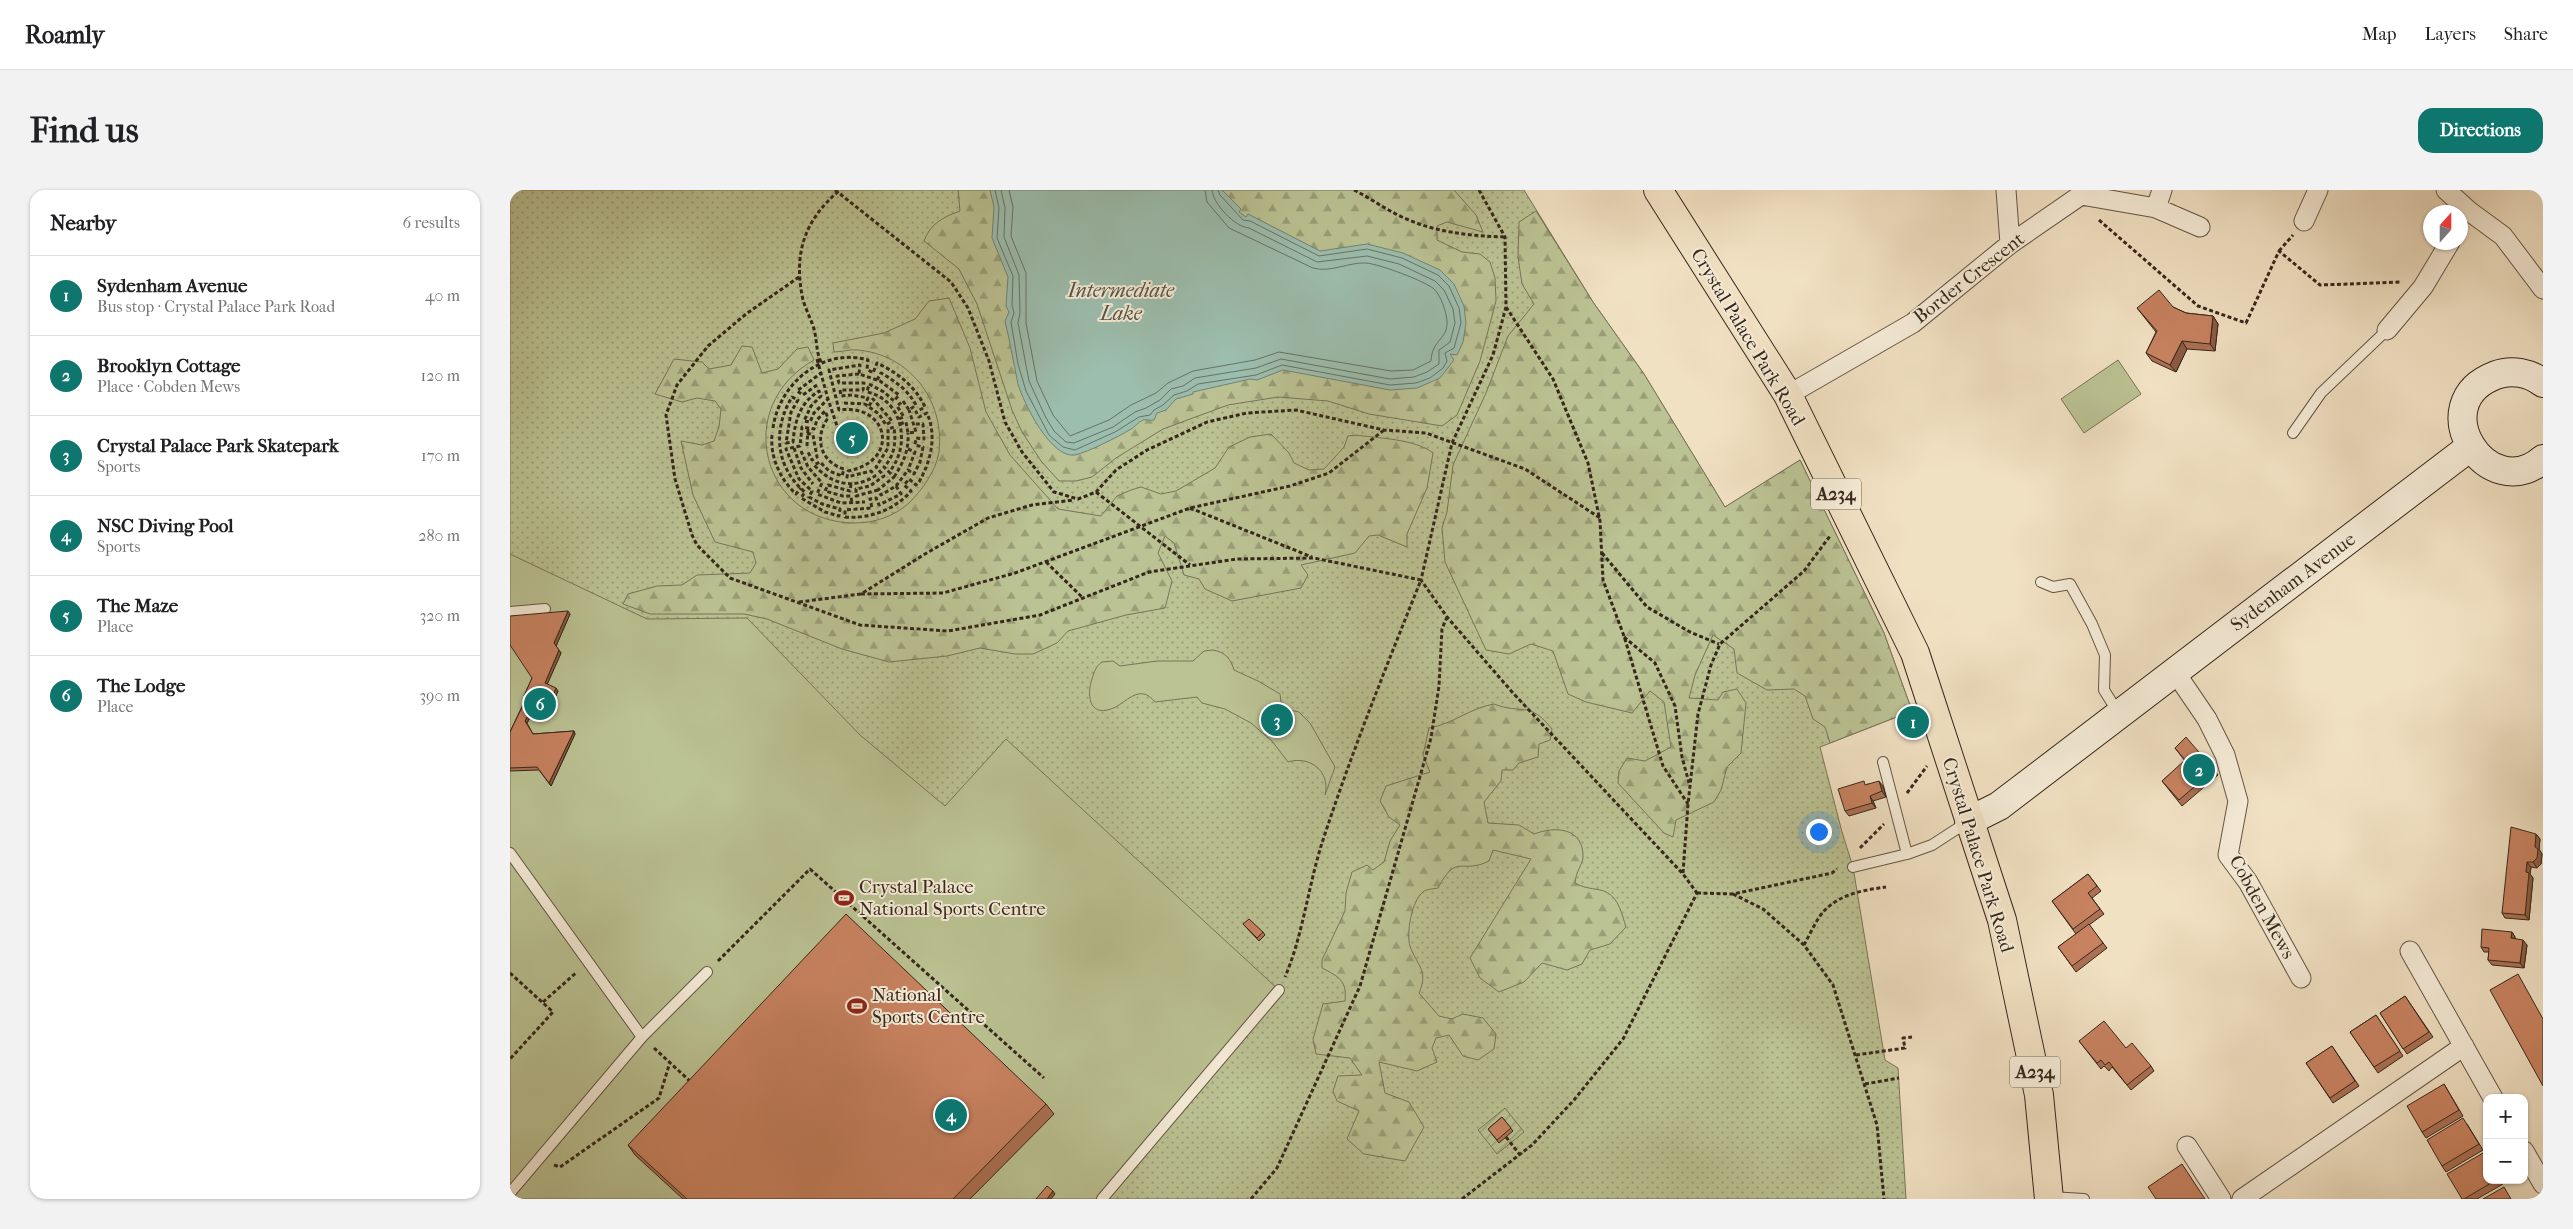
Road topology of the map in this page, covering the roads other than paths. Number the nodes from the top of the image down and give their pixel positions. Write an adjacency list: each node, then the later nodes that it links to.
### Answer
1 (1658, 190): 16 (main road, Crystal Palace Park Road / A234)
2 (2006, 190): 11 (street)
3 (2162, 190): 7 (street)
4 (2318, 190): 9 (street)
5 (2446, 190): 6 (street)
6 (2456, 205)
7 (2156, 208): 10 (street); 11 (street, Border Crescent)
8 (2468, 219): 13 (street)
9 (2304, 221)
10 (2200, 227)
11 (2010, 244): 16 (street, Border Crescent)
12 (2445, 250): 14 (street)
13 (2543, 289)
14 (2387, 330): 17 (lane)
15 (2543, 384): 18 (street)
16 (1788, 395): 26 (main road, Crystal Palace Park Road / A234)
17 (2293, 433)
18 (2470, 447): 19 (street); 23 (street, Sydenham Avenue)
19 (2543, 459)
20 (2041, 582): 24 (lane)
21 (545, 609): 22 (lane)
22 (510, 612)
23 (2175, 672): 24 (street, Sydenham Avenue); 32 (street, Cobden Mews)
24 (2119, 715): 26 (street, Sydenham Avenue)
25 (1883, 762): 28 (lane)
26 (1969, 821): 28 (lane); 41 (main road, Crystal Palace Park Road / A234)
27 (510, 853): 34 (lane)
28 (1907, 854): 29 (lane)
29 (1849, 865)
30 (2410, 951): 35 (street)
31 (707, 972): 34 (lane)
32 (2301, 978)
33 (1279, 990): 42 (lane)
34 (642, 1037): 40 (lane)
35 (2464, 1046): 36 (street); 45 (street)
36 (2492, 1094)
37 (2187, 1146): 44 (street)
38 (2528, 1158): 39 (street)
39 (2543, 1184)
40 (510, 1193)
41 (2049, 1198): 43 (lane)
42 (1102, 1199)
43 (2084, 1199)
44 (2221, 1199)
45 (2242, 1199)

